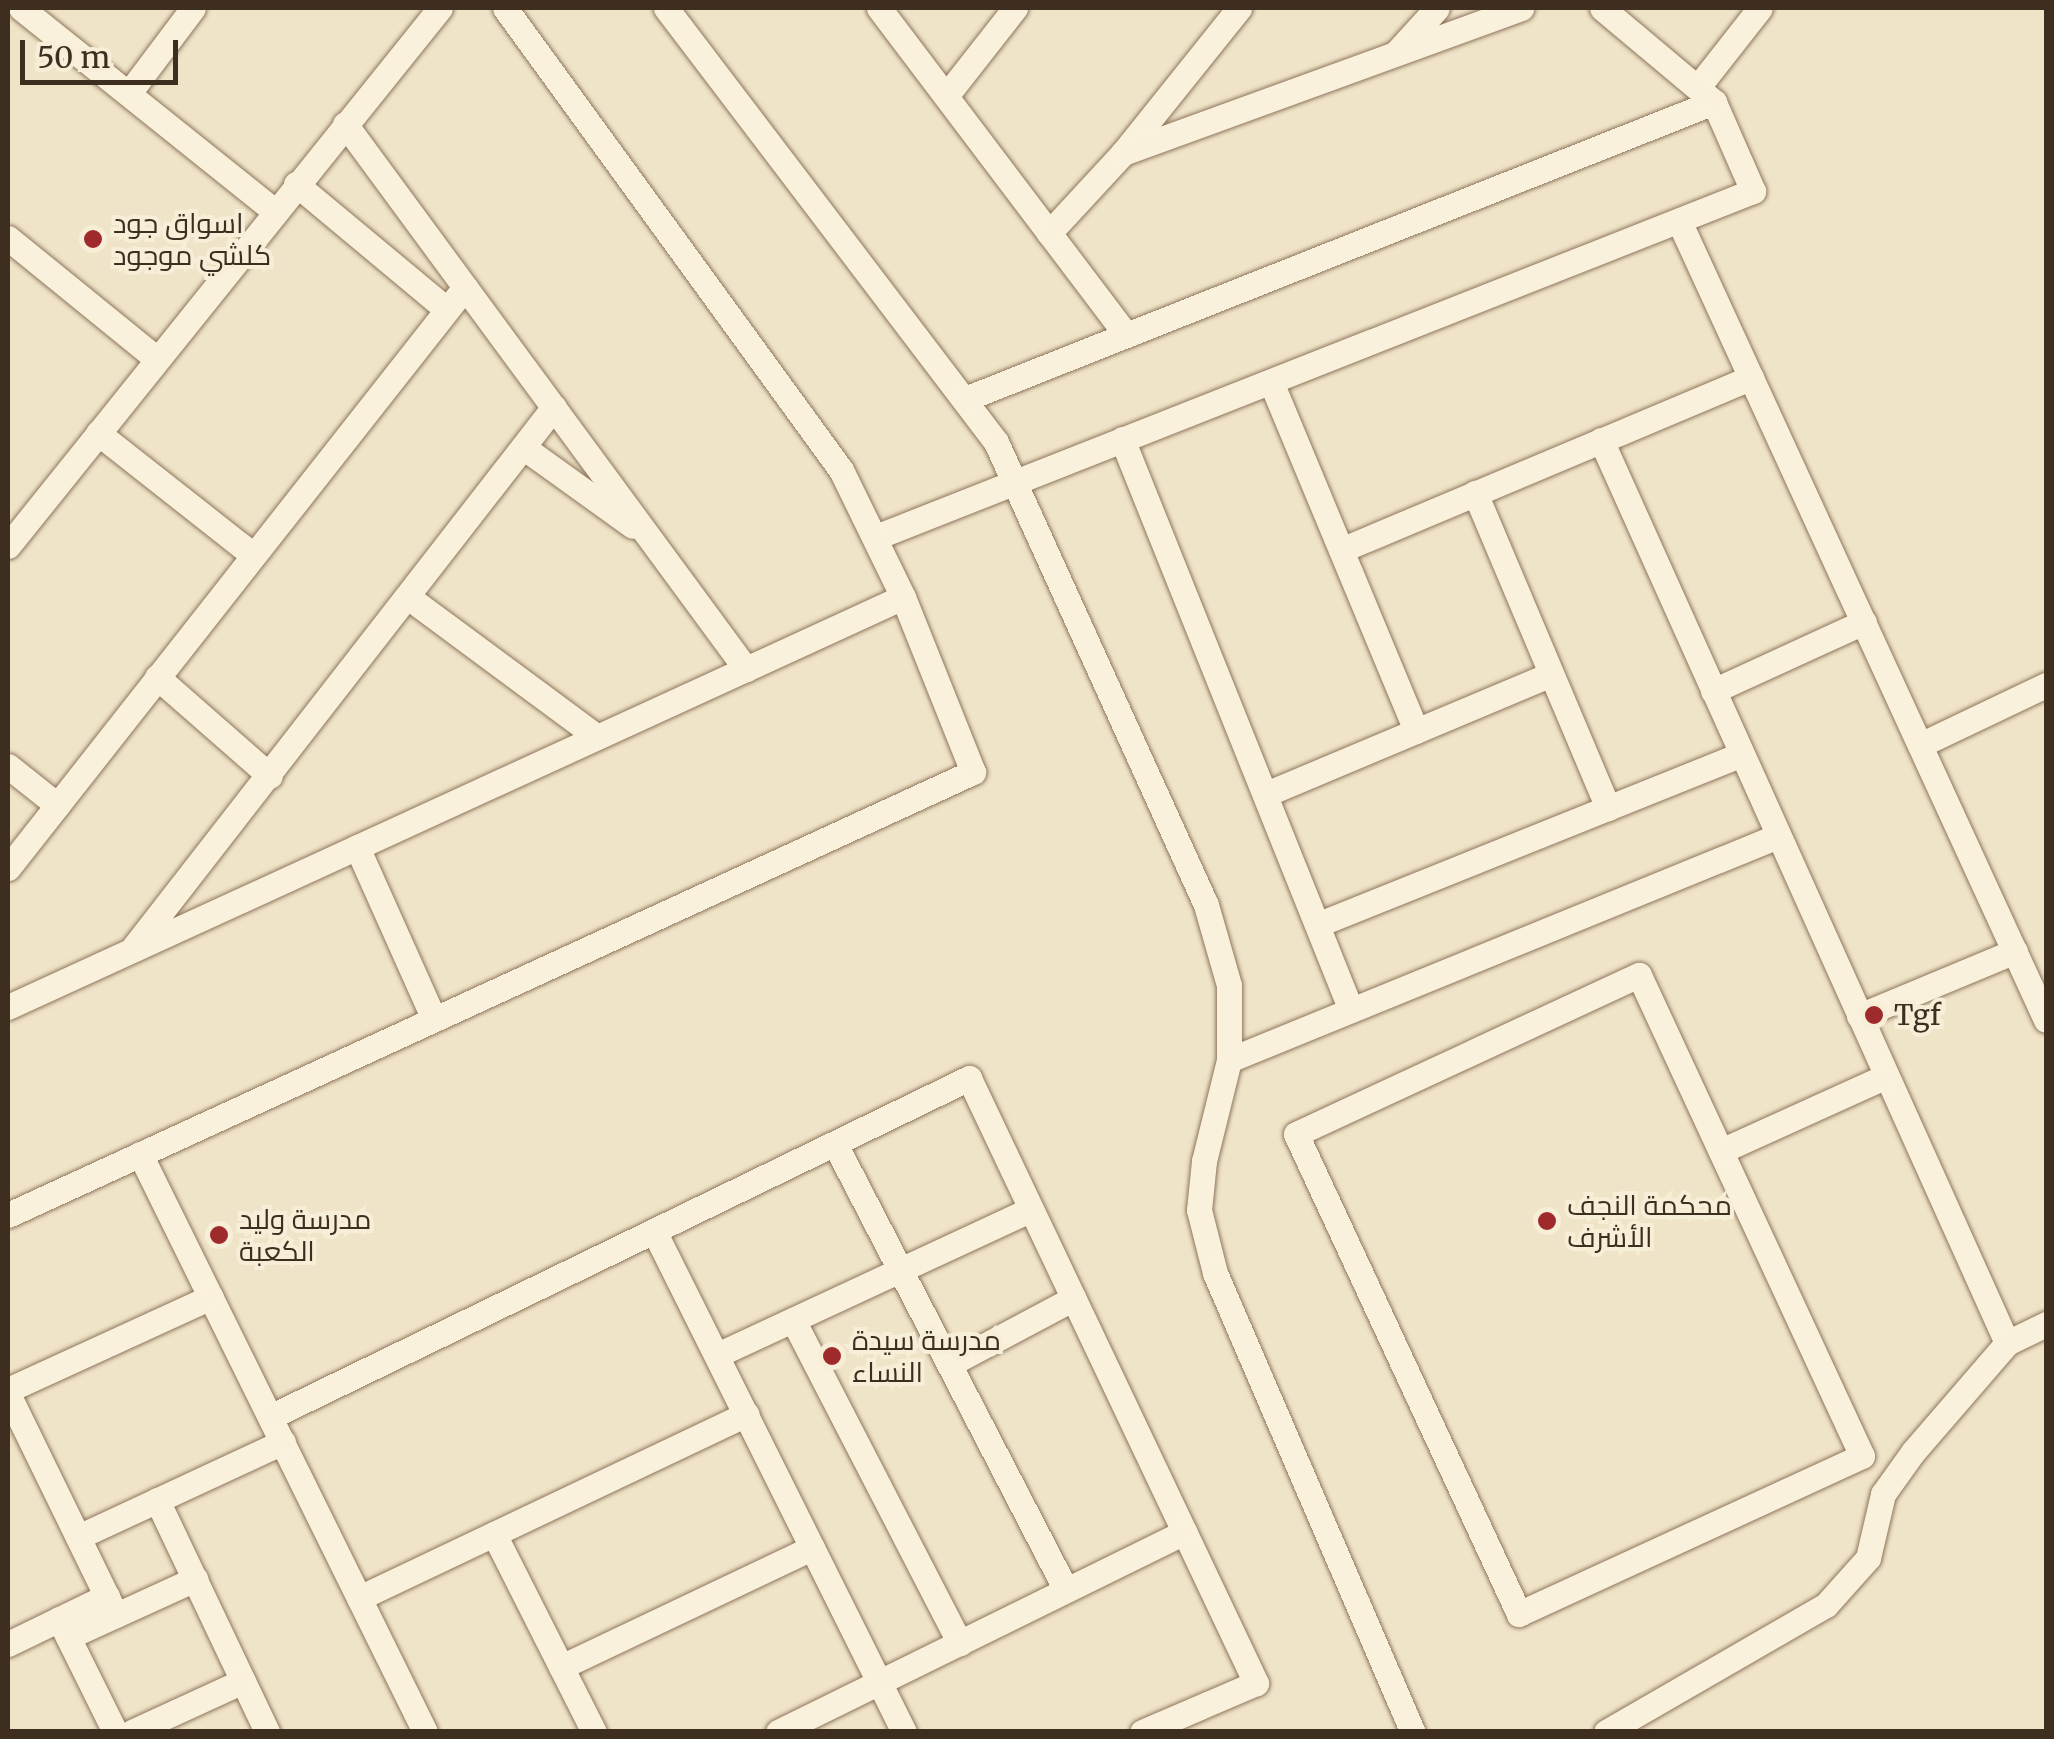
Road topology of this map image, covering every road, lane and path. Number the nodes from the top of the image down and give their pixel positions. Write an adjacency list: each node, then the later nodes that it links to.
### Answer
1 (22, 8): 14 (street)
2 (193, 8): 14 (street)
3 (440, 8): 17 (street)
4 (505, 8): 38 (street)
5 (666, 8): 30 (street)
6 (879, 8): 16 (street)
7 (1015, 8): 16 (street)
8 (1239, 8): 18 (street)
9 (1438, 8): 13 (street)
10 (1521, 8): 13 (street)
11 (1602, 8): 15 (street)
12 (1760, 8): 15 (street)
13 (1395, 55): 18 (street)
14 (129, 93): 20 (street)
15 (1706, 94): 21 (street); 26 (street)
16 (946, 96): 22 (street)
17 (345, 124): 19 (street); 24 (street)
18 (1123, 152): 22 (street)
19 (296, 184): 20 (street); 25 (street)
20 (274, 212): 27 (street)
21 (1679, 221): 28 (street); 29 (street)
22 (1049, 233): 26 (street)
23 (9, 241): 27 (street)
24 (466, 287): 25 (street); 31 (street)
25 (445, 308): 42 (street)
26 (1126, 335): 30 (street)
27 (157, 359): 32 (street)
28 (1751, 378): 34 (street); 45 (street)
29 (1271, 382): 33 (street); 41 (street)
30 (965, 399): 36 (street)
31 (554, 407): 35 (street); 39 (street)
32 (98, 433): 40 (street); 42 (street)
33 (1122, 438): 36 (street); 57 (street)
34 (1600, 440): 37 (street); 50 (street)
35 (523, 447): 39 (street); 43 (street)
36 (1016, 481): 38 (street); 71 (street)
37 (1475, 493): 41 (street); 47 (street)
38 (876, 536): 44 (street)
39 (652, 540): 46 (street)
40 (8, 546)
41 (1341, 550): 51 (street)
42 (252, 555): 48 (street)
43 (408, 597): 52 (street); 56 (street)
44 (904, 597): 46 (street); 69 (street)
45 (1864, 622): 50 (street); 53 (street)
46 (746, 669): 52 (street)
47 (1552, 674): 51 (street); 59 (street)
48 (157, 677): 56 (street); 58 (street)
49 (2046, 685): 53 (street)
50 (1713, 691): 54 (street)
51 (1416, 731): 57 (street)
52 (597, 737): 61 (street)
53 (1920, 745): 65 (street)
54 (1741, 754): 59 (street); 60 (street)
55 (8, 766): 58 (street)
56 (270, 776): 64 (street)
57 (1266, 794): 63 (street)
58 (57, 805): 62 (street)
59 (1608, 808): 63 (street)
60 (1778, 836): 67 (street); 68 (street)
61 (357, 847): 64 (street); 69 (street)
62 (8, 868)
63 (1319, 924): 67 (street)
64 (131, 950): 66 (street)
65 (2015, 950): 68 (street); 70 (street)
66 (8, 1007)
67 (1351, 1010): 71 (street)
68 (1860, 1016): 72 (street)
69 (434, 1019): 75 (street)
70 (2046, 1020)
71 (1229, 1060): 114 (street)
72 (1886, 1076): 74 (street); 84 (street)
73 (835, 1144): 76 (street); 78 (street); 79 (street)
74 (1720, 1151): 74 (street)
75 (140, 1154): 77 (street); 80 (street)
76 (1032, 1209): 79 (street); 81 (street)
77 (8, 1215)
78 (654, 1231): 85 (street); 89 (street)
79 (900, 1270): 82 (street); 86 (street)
80 (210, 1296): 87 (street); 89 (street)
81 (1074, 1298): 86 (street); 92 (street)
82 (793, 1320): 85 (street); 101 (street)
83 (2046, 1324): 84 (street)
84 (2006, 1342): 115 (street)
85 (718, 1355): 88 (street)
86 (950, 1364): 97 (street)
87 (8, 1392): 94 (street)
88 (746, 1414): 93 (street); 95 (street)
89 (270, 1418): 90 (street)
90 (282, 1442): 91 (street); 98 (street)
91 (157, 1500): 94 (street); 96 (street)
92 (1184, 1532): 97 (street); 113 (street)
93 (494, 1534): 98 (street); 103 (street)
94 (78, 1537): 99 (street)
95 (812, 1548): 103 (street); 105 (street)
96 (195, 1579): 99 (street); 104 (street)
97 (1066, 1590): 101 (street)
98 (360, 1598): 109 (street)
99 (111, 1606): 100 (street)
100 (64, 1628): 102 (street); 106 (street)
101 (960, 1642): 105 (street)
102 (8, 1644)
103 (561, 1667): 110 (street)
104 (243, 1681): 107 (street); 108 (street)
105 (879, 1682): 111 (street); 112 (street)
106 (115, 1732)
107 (132, 1732)
108 (268, 1732)
109 (426, 1732)
110 (594, 1732)
111 (778, 1732)
112 (904, 1732)
113 (1142, 1732)
114 (1413, 1732)
115 (1606, 1732)

